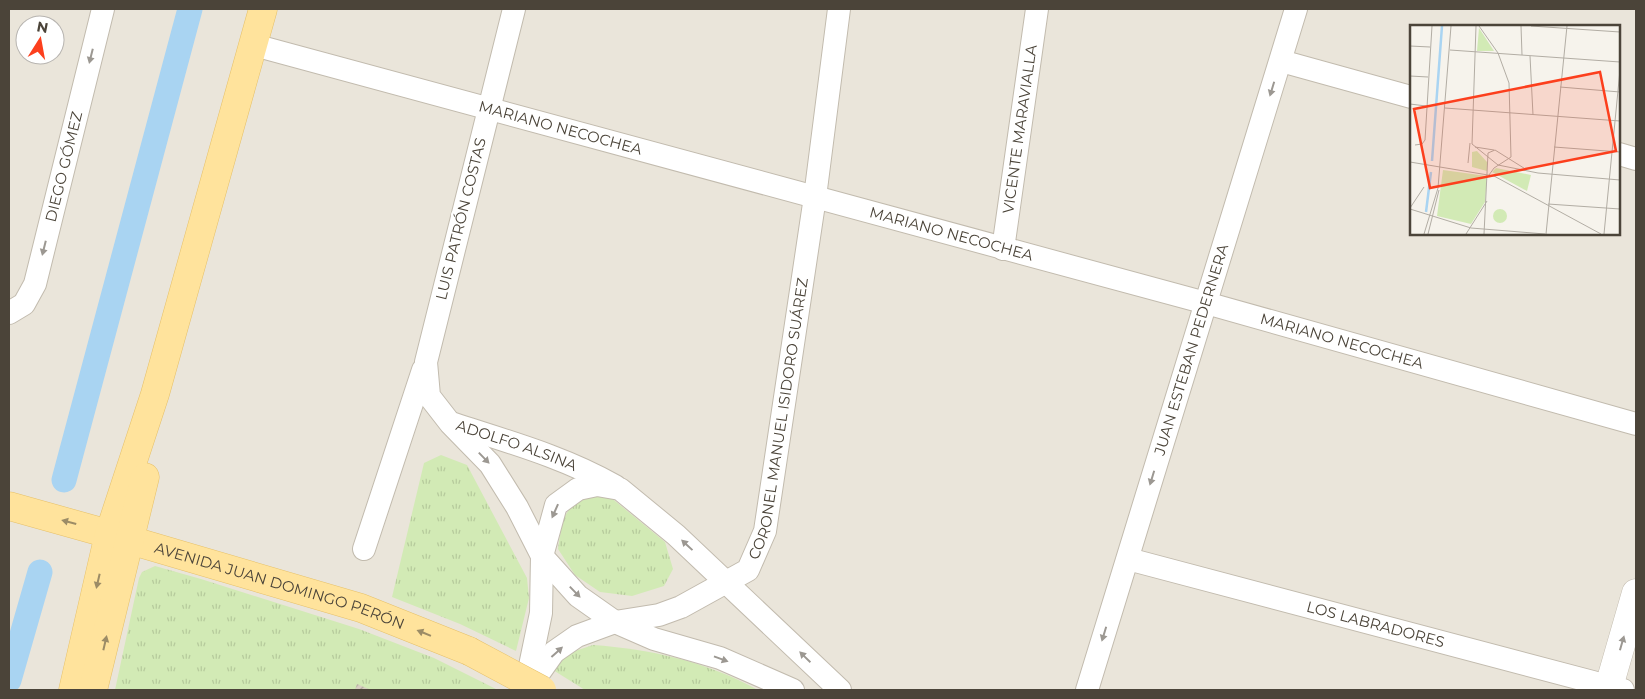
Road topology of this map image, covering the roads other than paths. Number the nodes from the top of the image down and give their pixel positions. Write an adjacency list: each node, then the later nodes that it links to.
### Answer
1 (103, 9): 17 (street, DIEGO GÓMEZ, one-way to 17)
2 (263, 9): 23 (main road)
3 (276, 9): 8 (main road)
4 (514, 9): 11 (street, LUIS PATRÓN COSTAS)
5 (839, 9): 14 (street, CORONEL MANUEL ISIDORO SUÁREZ)
6 (1037, 9): 15 (street, VICENTE MARAVIALLA)
7 (1296, 9): 9 (street, JUAN ESTEBAN PEDERNERA)
8 (265, 48): 11 (street, MARIANO NECOCHEA); 23 (main road)
9 (1281, 61): 10 (street); 16 (street, JUAN ESTEBAN PEDERNERA, one-way to 16)
10 (1410, 97)
11 (489, 109): 14 (street, MARIANO NECOCHEA); 18 (street, LUIS PATRÓN COSTAS)
12 (1620, 154): 13 (street)
13 (1636, 158)
14 (815, 197): 15 (street, MARIANO NECOCHEA); 27 (street, CORONEL MANUEL ISIDORO SUÁREZ)
15 (1003, 249): 16 (street, MARIANO NECOCHEA)
16 (1206, 303): 20 (street, MARIANO NECOCHEA); 26 (street, JUAN ESTEBAN PEDERNERA, one-way to 26)
17 (9, 313)
18 (426, 362): 19 (street, LUIS PATRÓN COSTAS); 24 (street)
19 (450, 423): 21 (street, ADOLFO ALSINA); 25 (street, ADOLFO ALSINA, one-way to 25)
20 (1636, 424)
21 (620, 489): 25 (street, ADOLFO ALSINA, one-way to 25); 27 (street, ADOLFO ALSINA, one-way to 21)
22 (9, 506): 23 (main road, AVENIDA JUAN DOMINGO PERÓN, one-way to 22)
23 (119, 536): 31 (main road, one-way to 31); 32 (main road, one-way to 23); 34 (main road, AVENIDA JUAN DOMINGO PERÓN, one-way to 23, bridge)
24 (364, 549)
25 (542, 556): 29 (street, ADOLFO ALSINA, one-way to 29); 33 (street, ADOLFO ALSINA)
26 (1128, 559): 30 (street, LOS LABRADORES); 37 (street, JUAN ESTEBAN PEDERNERA, one-way to 37)
27 (728, 583): 29 (street, CORONEL MANUEL ISIDORO SUÁREZ); 36 (street, ADOLFO ALSINA, one-way to 27)
28 (1636, 593): 30 (street, one-way to 28)
29 (615, 622): 33 (street, CORONEL MANUEL ISIDORO SUÁREZ, one-way to 29); 35 (street, ADOLFO ALSINA, one-way to 35)
30 (1613, 689)
31 (73, 690)
32 (94, 690)
33 (526, 690)
34 (542, 690)
35 (793, 690)
36 (840, 690)
37 (1087, 690)

